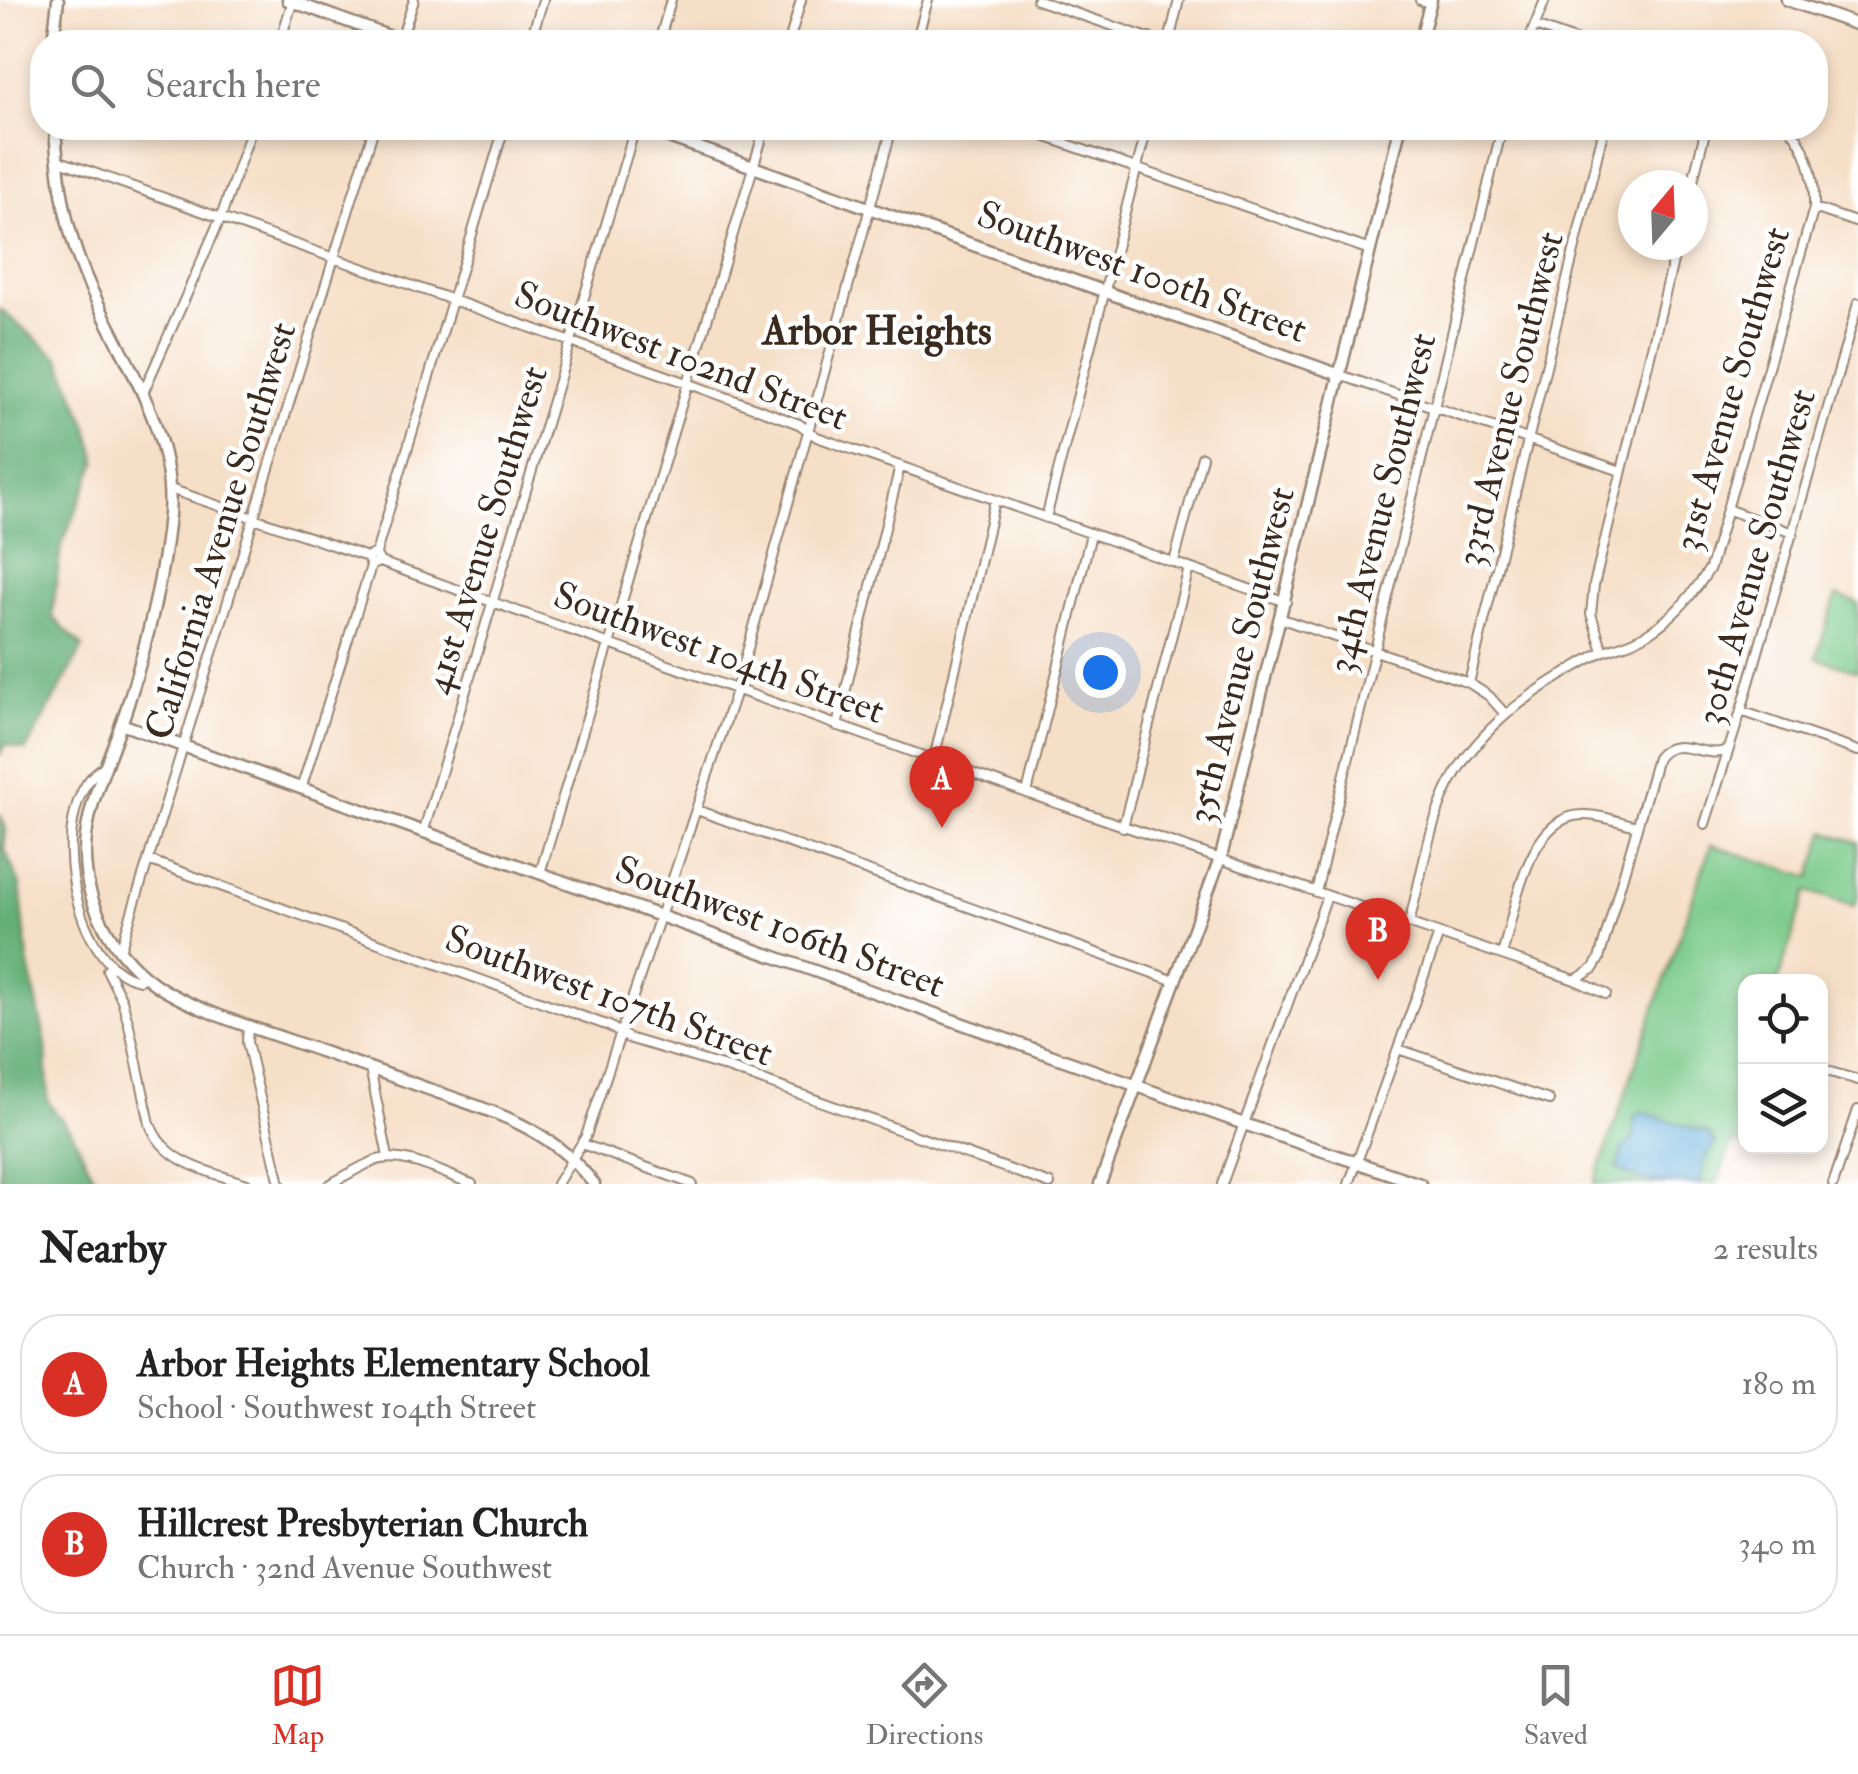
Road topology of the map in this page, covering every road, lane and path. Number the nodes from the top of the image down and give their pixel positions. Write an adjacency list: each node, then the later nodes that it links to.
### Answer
1 (58, 0): 15 (street)
2 (414, 0): 18 (street)
3 (543, 0): 19 (street)
4 (671, 0): 20 (street)
5 (802, 0): 21 (street)
6 (928, 0): 22 (street)
7 (1037, 0): 23 (street)
8 (1180, 0): 24 (street)
9 (1545, 0): 13 (street)
10 (1788, 0): 14 (street)
11 (291, 1): 16 (street); 17 (street)
12 (1427, 1): 25 (street)
13 (1535, 26): 26 (street); 27 (street)
14 (1858, 26)
15 (55, 30)
16 (283, 30)
17 (370, 30)
18 (405, 30)
19 (534, 30)
20 (662, 30)
21 (793, 30)
22 (919, 30)
23 (1129, 30)
24 (1170, 30)
25 (1422, 30)
26 (1533, 30)
27 (1546, 30)
28 (55, 140): 43 (street)
29 (248, 140): 49 (street)
30 (370, 140): 52 (street, California Avenue Southwest)
31 (500, 140): 55 (street)
32 (631, 140): 57 (street, 41st Avenue Southwest)
33 (678, 140): 44 (street, Southwest 100th Street)
34 (762, 140): 44 (street)
35 (889, 140): 47 (street)
36 (1056, 140): 45 (street)
37 (1144, 140): 45 (street)
38 (1397, 140): 51 (street, 35th Avenue Southwest)
39 (1499, 140): 61 (street, 34th Avenue Southwest)
40 (1601, 140): 63 (street, 33rd Avenue Southwest)
41 (1703, 140): 46 (street)
42 (1797, 140): 48 (street)
43 (56, 160): 49 (street, Southwest 102nd Street); 60 (street)
44 (754, 166): 47 (street, Southwest 100th Street); 59 (street)
45 (1136, 168): 51 (street); 54 (street)
46 (1696, 170)
47 (870, 206): 54 (street, Southwest 100th Street); 62 (street)
48 (1814, 208): 50 (street); 69 (street, 31st Avenue Southwest)
49 (221, 217): 52 (street, Southwest 102nd Street); 60 (street)
50 (1858, 223)
51 (1370, 250): 58 (street, 35th Avenue Southwest)
52 (334, 258): 55 (street, Southwest 102nd Street); 70 (street, California Avenue Southwest)
53 (1673, 260): 66 (street)
54 (1105, 292): 58 (street, Southwest 100th Street); 71 (street)
55 (452, 300): 57 (street, Southwest 102nd Street); 74 (street)
56 (1858, 304): 72 (street, 30th Avenue Southwest)
57 (572, 342): 59 (street, Southwest 102nd Street); 77 (street, 41st Avenue Southwest)
58 (1340, 375): 61 (street, Southwest 100th Street); 78 (street, 35th Avenue Southwest)
59 (690, 384): 62 (street, Southwest 102nd Street); 80 (street)
60 (143, 393): 67 (street)
61 (1434, 407): 63 (street, Southwest 100th Street); 81 (street, 34th Avenue Southwest)
62 (809, 431): 65 (street, Southwest 102nd Street); 84 (street)
63 (1528, 440): 66 (street, Southwest 100th Street); 83 (street, 33rd Avenue Southwest)
64 (1202, 457): 75 (street)
65 (900, 466): 68 (street, Southwest 102nd Street); 88 (street)
66 (1621, 472): 82 (street)
67 (170, 489): 70 (street, Southwest 104th Street); 87 (street)
68 (995, 500): 71 (street, Southwest 102nd Street); 92 (street)
69 (1729, 510): 72 (street); 82 (street, 31st Avenue Southwest)
70 (256, 517): 74 (street, Southwest 104th Street); 89 (street, California Avenue Southwest)
71 (1046, 518): 73 (street, Southwest 102nd Street)
72 (1793, 533): 85 (street, 30th Avenue Southwest)
73 (1091, 534): 75 (street, Southwest 102nd Street); 95 (street)
74 (373, 559): 77 (street, Southwest 104th Street); 94 (street)
75 (1174, 562): 76 (street, Southwest 102nd Street)
76 (1189, 568): 78 (street, Southwest 102nd Street); 99 (street)
77 (492, 602): 80 (street, Southwest 104th Street); 100 (street, 41st Avenue Southwest)
78 (1286, 602): 79 (street, 35th Avenue Southwest)
79 (1282, 618): 81 (street); 101 (street, 35th Avenue Southwest)
80 (612, 644): 84 (street, Southwest 104th Street); 103 (street)
81 (1375, 651): 83 (street); 104 (street, 34th Avenue Southwest)
82 (1603, 651): 86 (street, 31st Avenue Southwest)
83 (1469, 683): 86 (street)
84 (737, 688): 88 (street, Southwest 104th Street); 96 (street)
85 (1741, 710): 90 (street, 30th Avenue Southwest); 91 (street)
86 (1505, 714): 107 (street)
87 (121, 724): 89 (street, Southwest 106th Street); 93 (street)
88 (836, 726): 92 (street, Southwest 104th Street)
89 (184, 747): 94 (street, Southwest 106th Street); 102 (street, California Avenue Southwest)
90 (1729, 748): 97 (street, 30th Avenue Southwest); 98 (street)
91 (1858, 751)
92 (934, 759): 95 (street, Southwest 104th Street)
93 (105, 766): 109 (street); 112 (street)
94 (302, 789): 100 (street, Southwest 106th Street)
95 (1027, 793): 99 (street, Southwest 104th Street)
96 (697, 810): 106 (street); 114 (street)
97 (1705, 824)
98 (1636, 826): 110 (street); 113 (street)
99 (1124, 827): 101 (street, Southwest 104th Street)
100 (423, 833): 103 (street, Southwest 106th Street)
101 (1220, 859): 104 (street, Southwest 104th Street); 114 (street, 35th Avenue Southwest)
102 (148, 860): 109 (street, California Avenue Southwest); 117 (street, Southwest 107th Street)
103 (540, 874): 106 (street, Southwest 106th Street)
104 (1316, 892): 105 (street, Southwest 104th Street)
105 (1328, 896): 107 (street, Southwest 104th Street); 125 (street)
106 (661, 916): 117 (street); 122 (street, Southwest 106th Street)
107 (1409, 923): 108 (street, Southwest 104th Street)
108 (1439, 934): 110 (street, Southwest 104th Street); 118 (street)
109 (120, 951): 112 (street)
110 (1502, 955): 113 (street, Southwest 104th Street)
111 (107, 970): 130 (street)
112 (145, 976): 116 (street)
113 (1575, 980): 115 (street, Southwest 104th Street)
114 (1175, 981): 122 (street, 35th Avenue Southwest)
115 (1606, 994)
116 (248, 1026): 119 (street); 131 (street)
117 (622, 1034): 126 (street); 137 (street, Southwest 107th Street)
118 (1398, 1050): 123 (street); 129 (street)
119 (370, 1068): 127 (street); 128 (street)
120 (1828, 1071): 121 (street)
121 (1858, 1080)
122 (1137, 1086): 125 (street, Southwest 106th Street); 138 (street, 35th Avenue Southwest)
123 (1550, 1100)
124 (1858, 1110): 142 (street)
125 (1244, 1124): 129 (street, Southwest 106th Street); 139 (street)
126 (582, 1144): 127 (street); 136 (street)
127 (572, 1157): 134 (street); 135 (street)
128 (388, 1158): 132 (street); 133 (street)
129 (1356, 1162): 140 (street); 141 (street, Southwest 106th Street)
130 (246, 1184)
131 (280, 1184)
132 (330, 1184)
133 (472, 1184)
134 (558, 1184)
135 (594, 1184)
136 (692, 1184)
137 (1050, 1184)
138 (1100, 1184)
139 (1222, 1184)
140 (1349, 1184)
141 (1420, 1184)
142 (1832, 1184)

